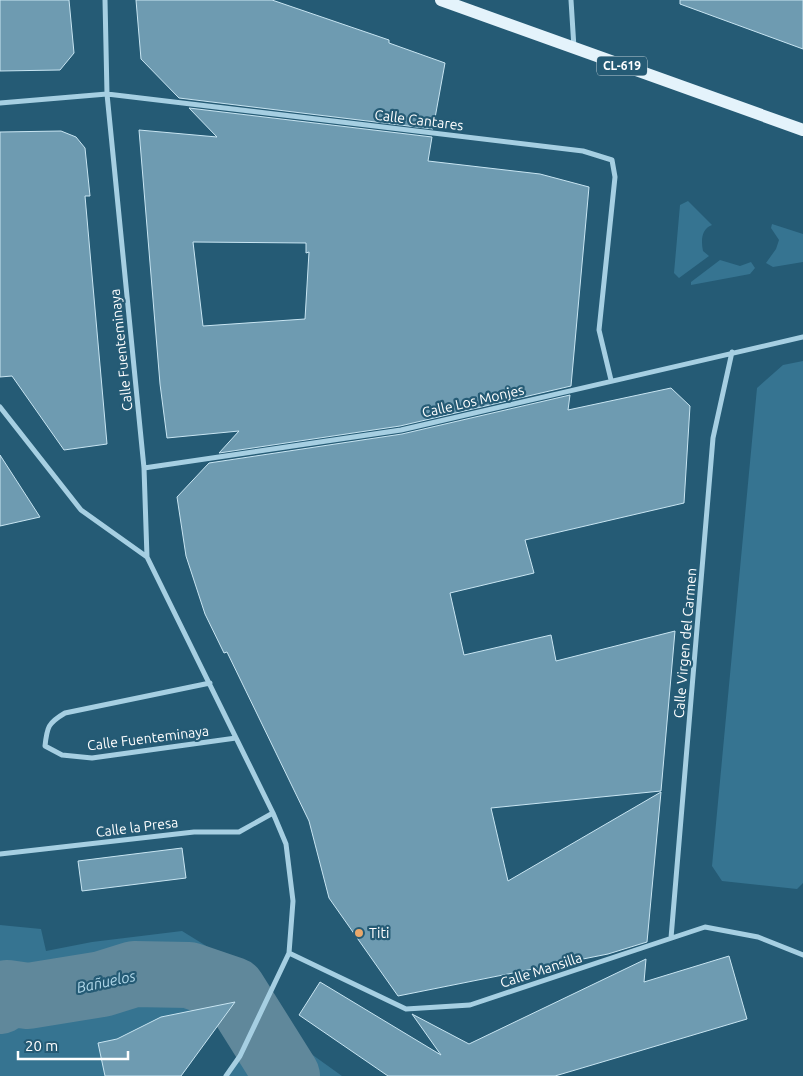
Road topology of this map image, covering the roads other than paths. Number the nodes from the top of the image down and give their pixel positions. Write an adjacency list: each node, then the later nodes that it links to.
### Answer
1 (106, 0): 5 (street, Calle Fuenteminaya)
2 (441, 0): 4 (main road, CL-619)
3 (571, 0): 4 (street)
4 (574, 48): 7 (main road, CL-619)
5 (107, 94): 6 (street, Calle Cantares); 10 (street, Calle Cantares); 12 (street, Calle Fuenteminaya)
6 (0, 103)
7 (803, 130)
8 (803, 338): 9 (street, Calle Los Monjes)
9 (732, 352): 10 (street, Calle Los Monjes); 18 (street, Calle Virgen del Carmen)
10 (611, 380): 12 (street, Calle Los Monjes)
11 (0, 407): 13 (street)
12 (144, 468): 13 (street, Calle Fuenteminaya)
13 (147, 557): 14 (street, Calle Fuenteminaya)
14 (210, 684): 15 (street, Calle Fuenteminaya); 15 (street, Calle Fuenteminaya)
15 (236, 738): 16 (street, Calle Fuenteminaya)
16 (273, 814): 17 (street, Calle la Presa); 19 (street, Calle Fuenteminaya)
17 (0, 854)
18 (671, 938): 19 (street, Calle Mansilla); 20 (street, Calle Mansilla)
19 (290, 953): 21 (street, Calle Fuenteminaya)
20 (803, 955)
21 (226, 1076)

